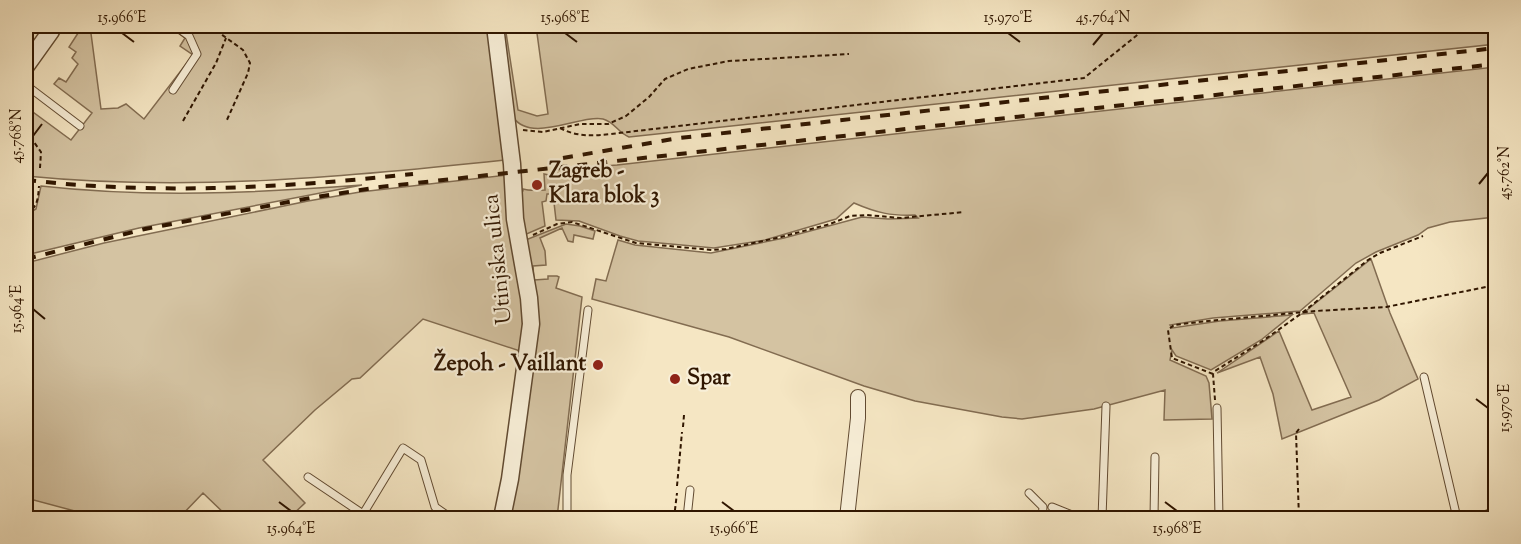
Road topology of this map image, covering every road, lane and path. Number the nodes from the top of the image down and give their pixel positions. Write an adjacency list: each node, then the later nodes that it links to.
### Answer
1 (52, 26): 8 (street)
2 (175, 26): 10 (lane)
3 (210, 26): 6 (path)
4 (495, 26): 14 (street, Utinjska ulica)
5 (1146, 26): 15 (path)
6 (226, 38): 11 (path); 12 (path)
7 (849, 54): 15 (path)
8 (26, 66)
9 (26, 85): 13 (lane)
10 (173, 90)
11 (183, 121)
12 (226, 122)
13 (80, 126)
14 (508, 128): 15 (path); 22 (street, Utinjska ulica)
15 (560, 128)
16 (26, 131): 17 (path)
17 (40, 168)
18 (39, 186): 20 (path)
19 (964, 212): 22 (path)
20 (26, 213)
21 (1423, 236): 25 (path)
22 (519, 241): 44 (street, Utinjska ulica)
23 (1496, 285): 25 (path)
24 (588, 309): 45 (lane)
25 (1302, 313): 26 (path); 26 (path)
26 (1213, 374): 30 (path)
27 (1424, 377): 55 (lane)
28 (858, 397): 48 (street)
29 (1106, 406): 51 (lane)
30 (1217, 408): 53 (lane)
31 (684, 415): 32 (path)
32 (683, 427)
33 (1299, 429): 54 (path)
34 (682, 432): 37 (path)
35 (1155, 457): 52 (lane)
36 (308, 477): 43 (lane)
37 (677, 486)
38 (690, 490): 47 (lane)
39 (677, 493): 46 (path)
40 (1029, 493): 49 (lane)
41 (1052, 507): 50 (lane)
42 (1496, 517): 56 (street)
43 (451, 519)
44 (502, 519)
45 (567, 519)
46 (674, 519)
47 (687, 519)
48 (847, 519)
49 (1042, 519)
50 (1073, 519)
51 (1102, 519)
52 (1154, 519)
53 (1219, 519)
54 (1299, 519)
55 (1456, 519)
56 (1490, 519)

